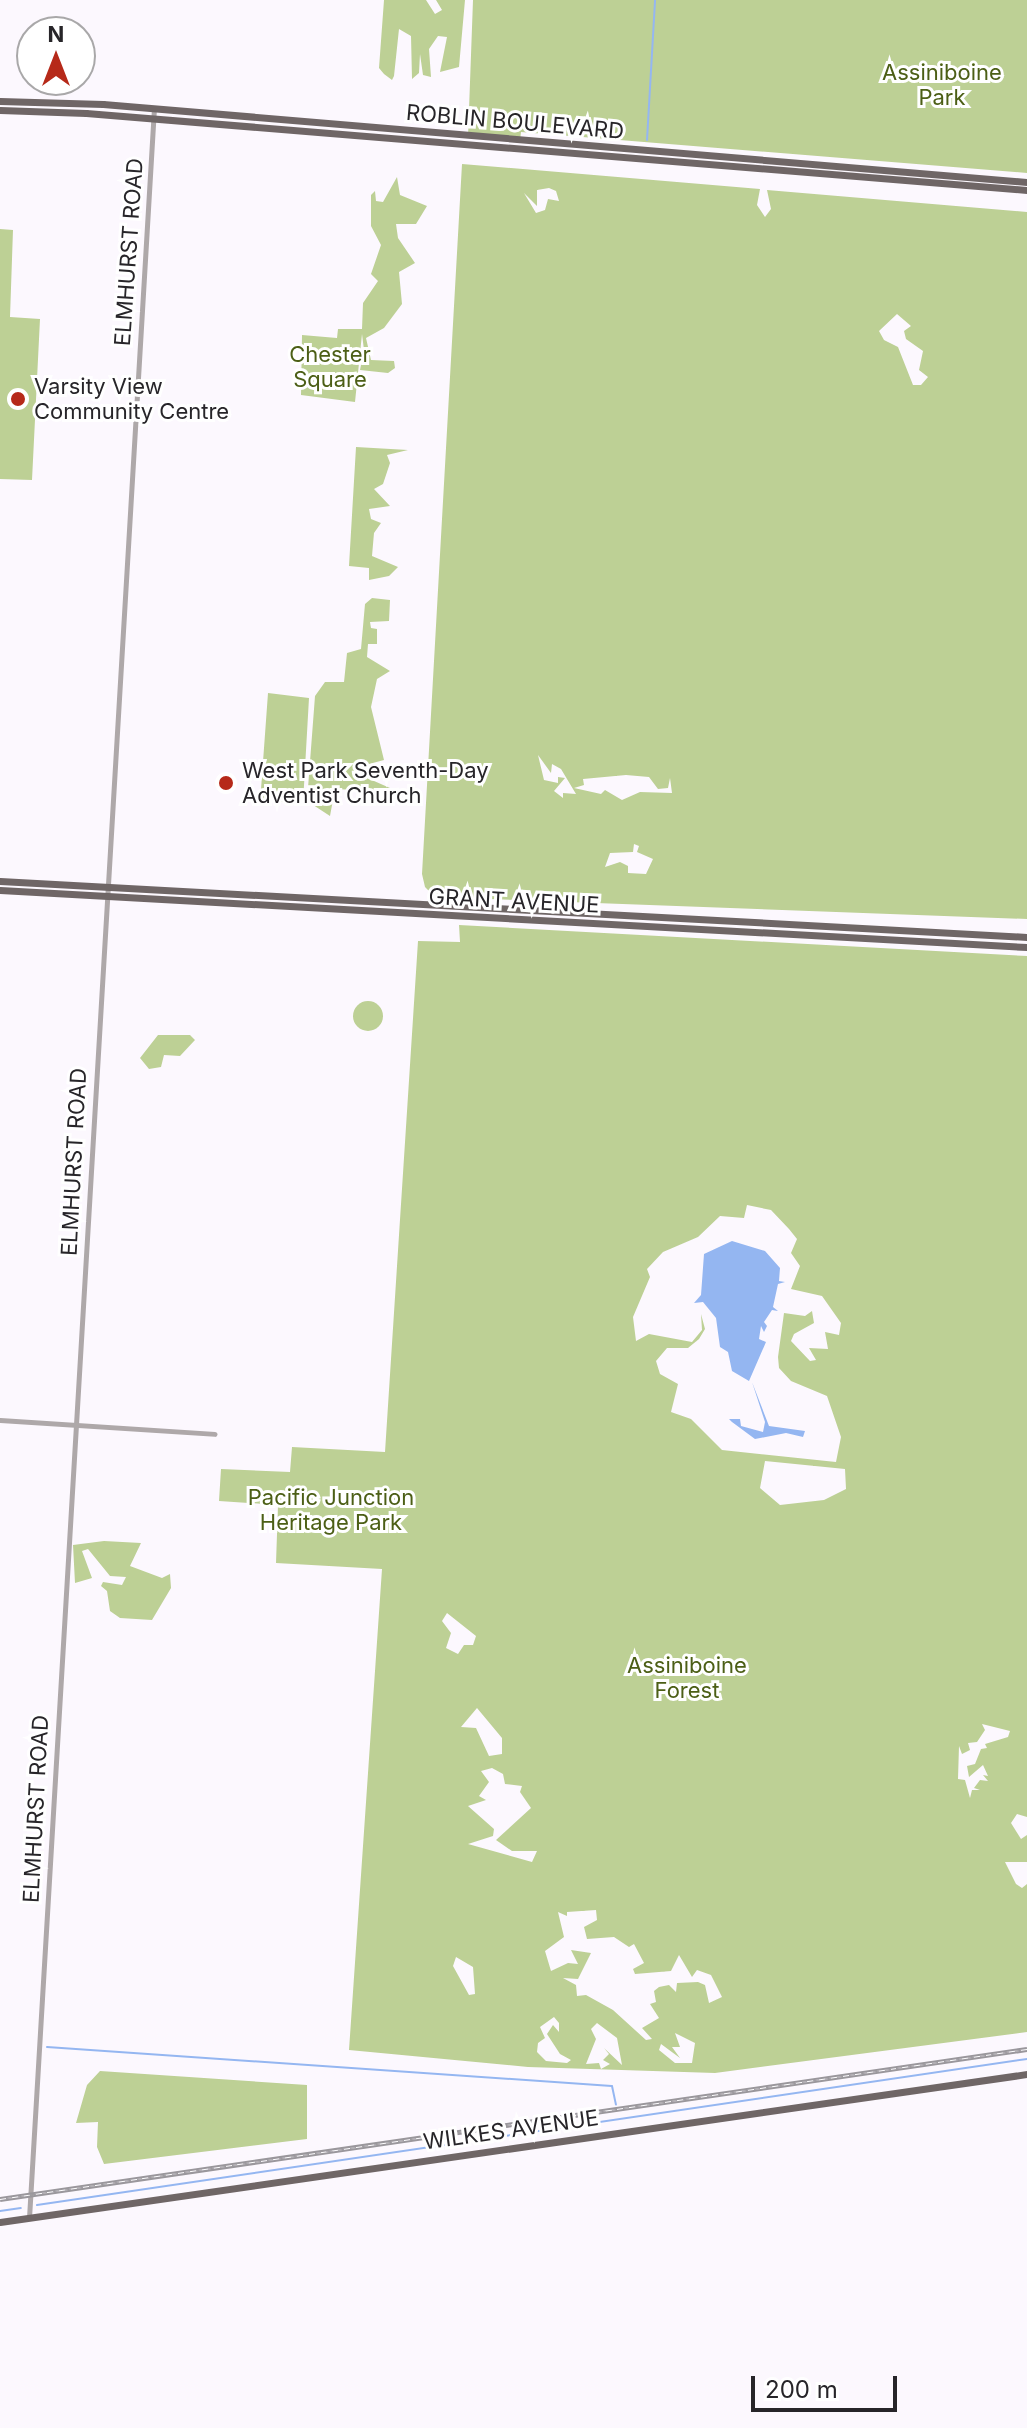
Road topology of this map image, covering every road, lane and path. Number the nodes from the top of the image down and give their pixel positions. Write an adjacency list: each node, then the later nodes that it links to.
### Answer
1 (0, 101): 2 (main road, ROBLIN BOULEVARD)
2 (154, 109): 4 (street, ELMHURST ROAD); 5 (main road, ROBLIN BOULEVARD)
3 (0, 110): 4 (main road, ROBLIN BOULEVARD)
4 (153, 119): 6 (main road, ROBLIN BOULEVARD); 8 (street, ELMHURST ROAD)
5 (1027, 182)
6 (1027, 190)
7 (3, 886): 8 (main road, GRANT AVENUE)
8 (107, 891): 9 (main road, GRANT AVENUE); 10 (main road, GRANT AVENUE); 12 (street, ELMHURST ROAD)
9 (1027, 937)
10 (1027, 947)
11 (0, 1420): 12 (street)
12 (75, 1426): 13 (street); 15 (street, ELMHURST ROAD)
13 (215, 1434)
14 (1027, 2074): 15 (main road, WILKES AVENUE)
15 (29, 2218): 16 (main road, WILKES AVENUE)
16 (0, 2222)

